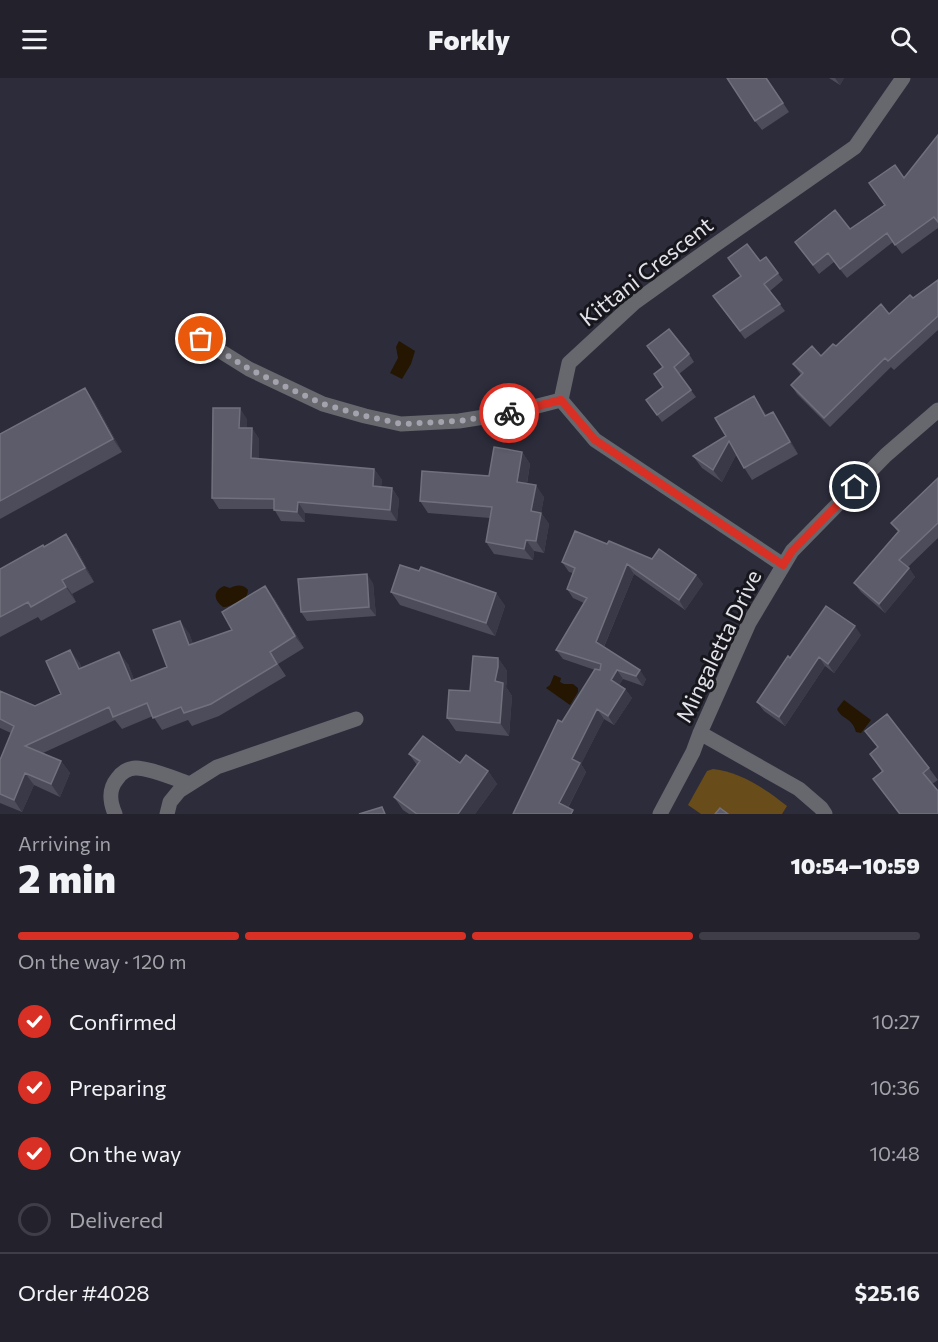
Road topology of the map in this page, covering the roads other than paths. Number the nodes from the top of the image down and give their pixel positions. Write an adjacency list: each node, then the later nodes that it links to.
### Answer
1 (903, 78): 3 (street, Kittani Crescent)
2 (185, 328): 3 (street)
3 (561, 400): 5 (street)
4 (938, 410): 5 (street, Mingaletta Drive)
5 (783, 565): 7 (street, Mingaletta Drive)
6 (356, 719): 8 (street)
7 (700, 733): 11 (street, Mingaletta Drive); 12 (street)
8 (190, 784): 9 (street); 10 (street)
9 (115, 814)
10 (167, 814)
11 (660, 814)
12 (825, 814)

